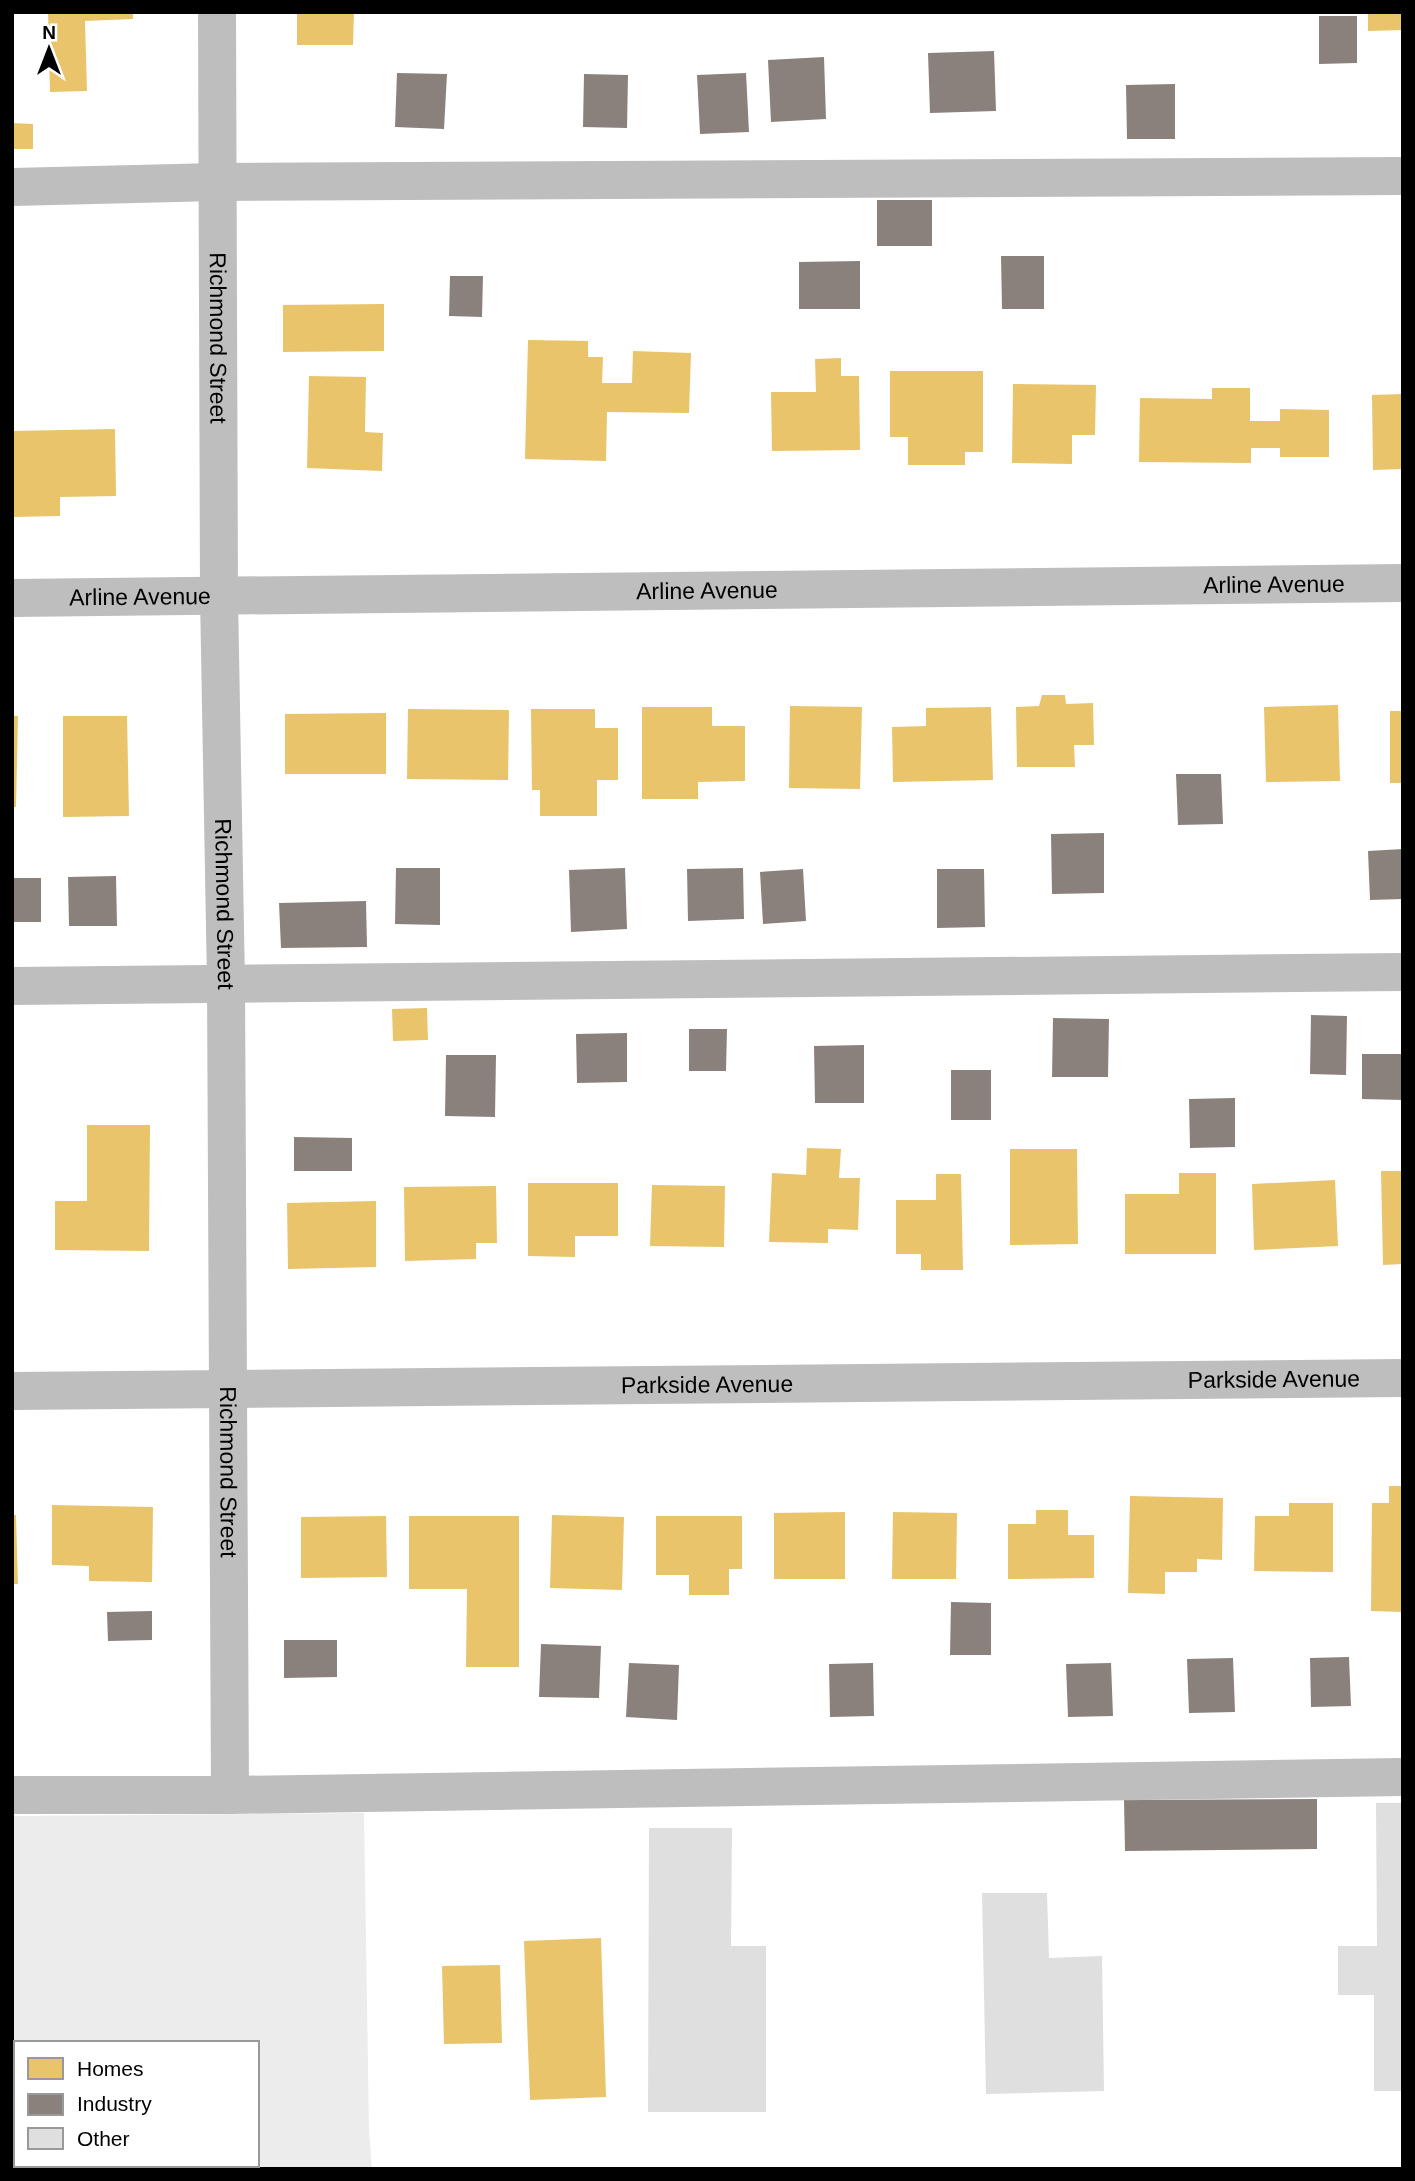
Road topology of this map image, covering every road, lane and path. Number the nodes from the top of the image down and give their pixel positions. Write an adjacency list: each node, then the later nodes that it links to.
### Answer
1 (217, 12): 3 (street, Richmond Street)
2 (1403, 176): 3 (street)
3 (217, 183): 4 (street); 6 (street, Richmond Street)
4 (12, 187)
5 (1403, 583): 6 (street, Arline Avenue)
6 (219, 596): 7 (street, Arline Avenue); 9 (street, Richmond Street)
7 (12, 598)
8 (1403, 972): 9 (street)
9 (226, 983): 10 (street); 12 (street, Richmond Street)
10 (12, 986)
11 (1403, 1378): 12 (street, Parkside Avenue)
12 (228, 1389): 13 (street, Parkside Avenue); 16 (street, Richmond Street)
13 (12, 1391)
14 (1403, 1777): 16 (street)
15 (12, 1795): 16 (street)
16 (230, 1795)

